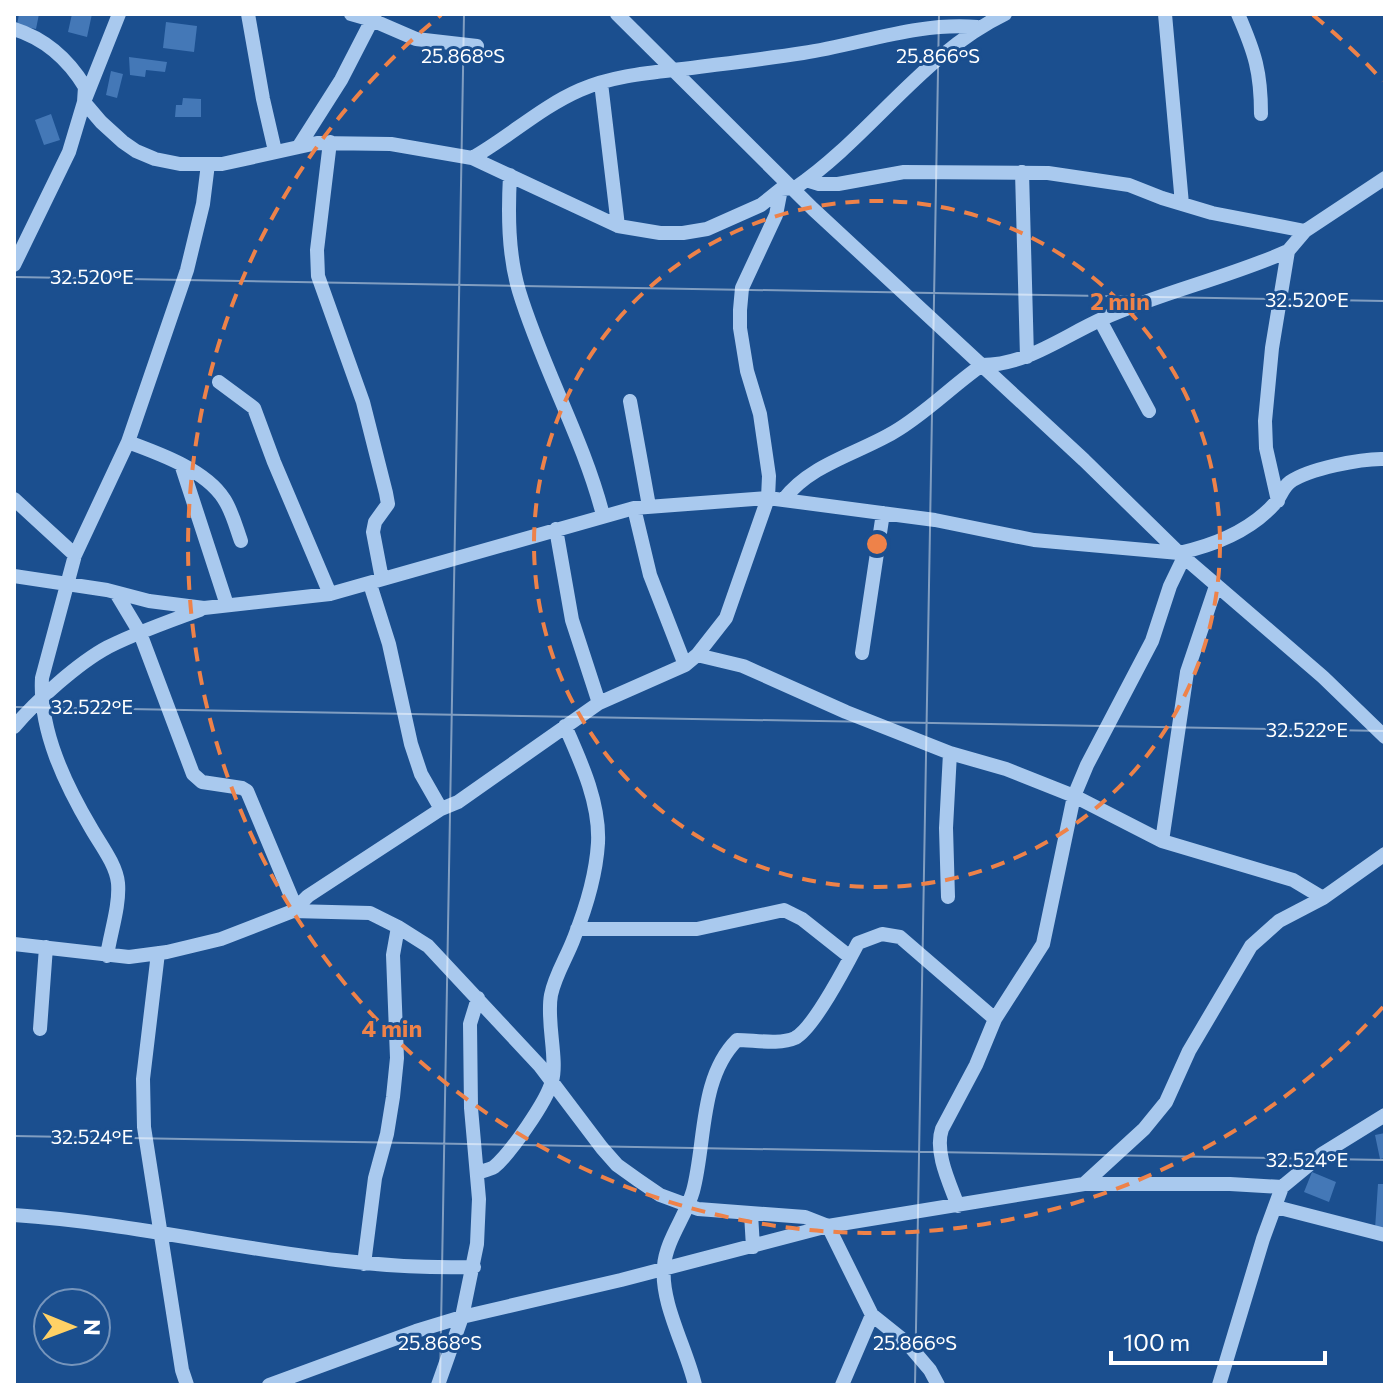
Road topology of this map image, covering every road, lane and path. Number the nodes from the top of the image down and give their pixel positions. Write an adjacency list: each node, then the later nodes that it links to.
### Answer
1 (119, 14): 16 (street)
2 (248, 14): 20 (street)
3 (351, 14): 9 (street)
4 (617, 14): 14 (street)
5 (911, 14): 12 (street)
6 (1005, 14): 10 (street)
7 (1165, 14): 27 (street)
8 (1238, 14): 17 (street)
9 (374, 17): 13 (street); 19 (street)
10 (977, 27): 12 (street); 26 (street)
11 (14, 29): 16 (street)
12 (909, 30): 14 (street)
13 (477, 46)
14 (673, 69): 15 (street); 26 (street)
15 (601, 83): 21 (street); 28 (street)
16 (84, 102): 22 (street); 31 (street)
17 (1261, 114)
18 (330, 142): 19 (street); 21 (street); 53 (street)
19 (299, 146): 20 (street)
20 (275, 151): 22 (street)
21 (472, 158): 24 (street)
22 (208, 164): 38 (street)
23 (1022, 172): 26 (street); 27 (street); 33 (street)
24 (510, 175): 28 (street); 47 (street)
25 (1385, 178): 29 (street)
26 (794, 186): 28 (street); 34 (street); 41 (street)
27 (1182, 204): 29 (street)
28 (618, 226)
29 (1305, 231): 30 (street)
30 (1288, 251): 32 (street); 44 (street)
31 (14, 265)
32 (1100, 320): 33 (street); 37 (street)
33 (1027, 357): 34 (street)
34 (982, 365): 43 (street); 51 (street)
35 (219, 382): 57 (street)
36 (630, 401): 45 (street)
37 (1149, 411)
38 (128, 442): 40 (street); 50 (street)
39 (1385, 459): 44 (street)
40 (181, 463): 49 (street); 58 (street)
41 (768, 498): 43 (street); 45 (street); 62 (street)
42 (14, 499): 50 (street)
43 (784, 499): 46 (street)
44 (1278, 501): 51 (street)
45 (642, 507): 47 (street); 62 (street)
46 (883, 513): 51 (street); 61 (street)
47 (603, 515): 48 (street)
48 (556, 529): 53 (street); 64 (street)
49 (241, 541)
50 (75, 555): 54 (street)
51 (1182, 555): 55 (street); 69 (street)
52 (14, 576): 54 (street)
53 (376, 582): 57 (street); 70 (street)
54 (66, 585): 56 (street); 63 (street)
55 (1216, 586): 67 (street); 71 (street)
56 (116, 593): 59 (street); 60 (street)
57 (330, 594): 58 (street)
58 (227, 605): 59 (street)
59 (204, 608): 60 (street)
60 (140, 633): 63 (street); 75 (street)
61 (862, 653)
62 (691, 660): 64 (street); 68 (street)
63 (41, 697): 66 (street); 81 (street)
64 (599, 703): 65 (street)
65 (565, 726): 70 (street); 77 (street)
66 (14, 727)
67 (1385, 737)
68 (950, 753): 69 (street); 73 (street)
69 (1074, 796): 71 (street); 84 (street)
70 (441, 809): 75 (street)
71 (1162, 841): 74 (street)
72 (1385, 854): 74 (street)
73 (948, 897)
74 (1323, 898): 89 (street)
75 (295, 909): 76 (street); 80 (street)
76 (398, 927): 83 (street); 100 (street)
77 (577, 929): 82 (street); 86 (street)
78 (14, 944): 79 (street)
79 (46, 947): 81 (street); 85 (street)
80 (158, 953): 81 (street); 97 (street)
81 (107, 956)
82 (850, 957): 84 (street); 92 (street)
83 (478, 998): 86 (street); 88 (street)
84 (995, 1019): 91 (street)
85 (40, 1029)
86 (553, 1081): 88 (street); 92 (street)
87 (1385, 1115): 90 (street)
88 (477, 1173): 101 (street)
89 (1084, 1184): 90 (street); 91 (street)
90 (1282, 1187): 93 (street)
91 (958, 1206): 96 (street)
92 (688, 1207): 94 (street); 102 (street)
93 (1276, 1207): 98 (street); 111 (street)
94 (751, 1214): 96 (street); 99 (street)
95 (14, 1215): 97 (street)
96 (828, 1226): 99 (street); 103 (street)
97 (160, 1233): 100 (street); 105 (street)
98 (1385, 1235)
99 (753, 1247): 102 (street)
100 (364, 1264): 101 (street)
101 (474, 1267): 104 (street)
102 (663, 1268): 104 (street); 108 (street)
103 (872, 1315): 109 (street); 110 (street)
104 (462, 1317): 106 (street); 107 (street)
105 (187, 1385)
106 (269, 1385)
107 (438, 1385)
108 (695, 1385)
109 (842, 1385)
110 (938, 1385)
111 (1219, 1385)

